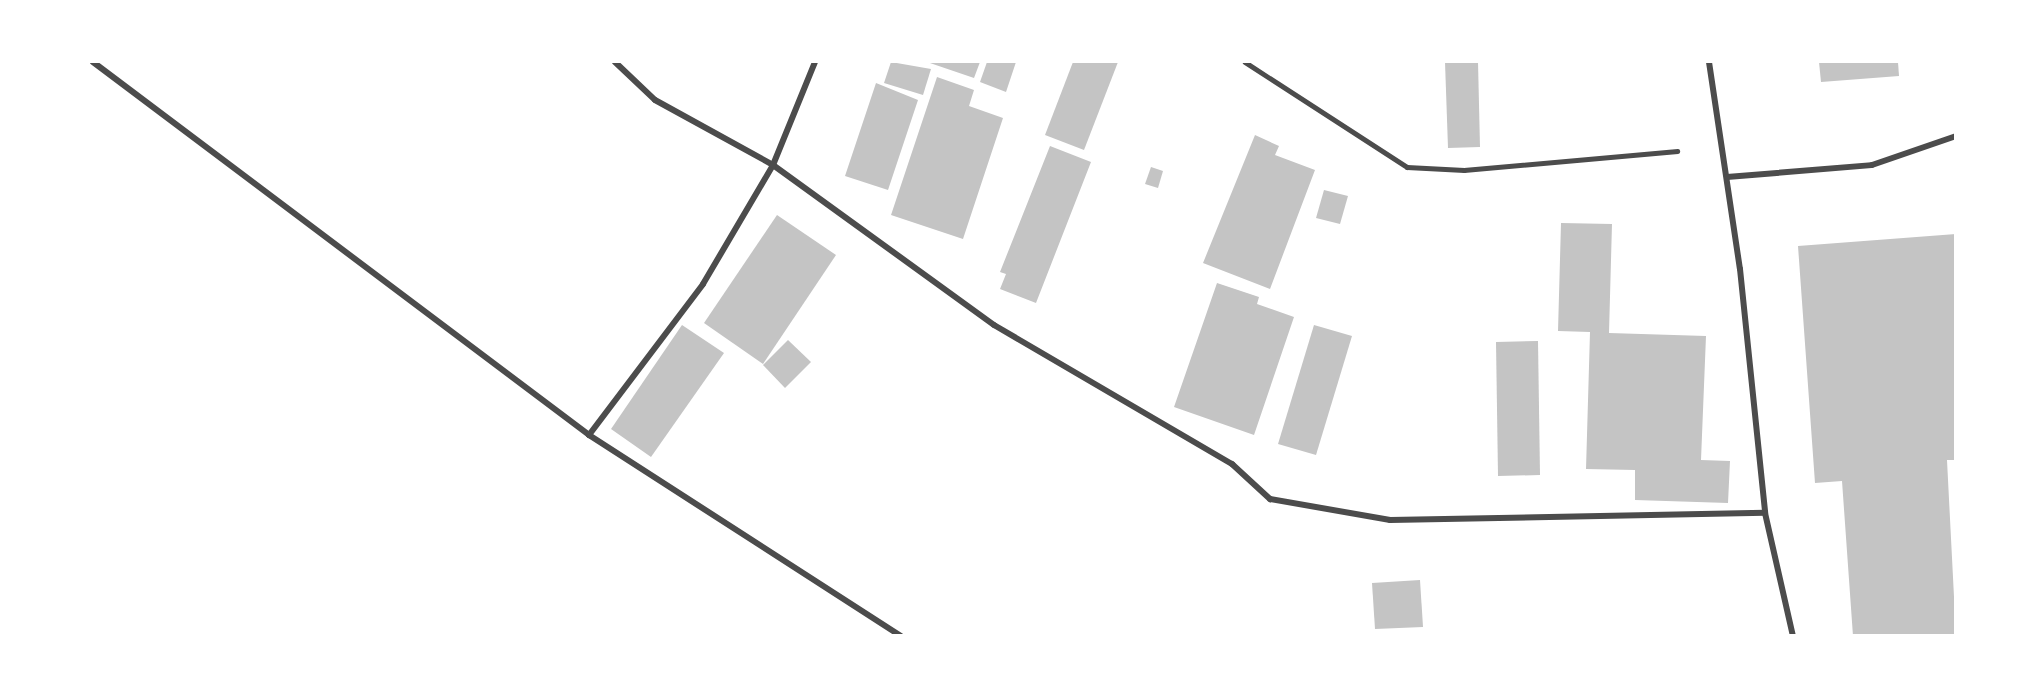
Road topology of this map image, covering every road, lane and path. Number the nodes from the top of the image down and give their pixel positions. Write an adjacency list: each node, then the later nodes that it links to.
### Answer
1 (93, 62): 10 (street)
2 (615, 62): 8 (street)
3 (815, 62): 8 (street)
4 (1245, 62): 7 (lane)
5 (1709, 62): 9 (street)
6 (1956, 136): 9 (street)
7 (1677, 152)
8 (773, 165): 10 (street); 11 (street)
9 (1726, 177): 11 (street)
10 (589, 435): 12 (street)
11 (1765, 513): 13 (street)
12 (901, 636)
13 (1793, 636)

